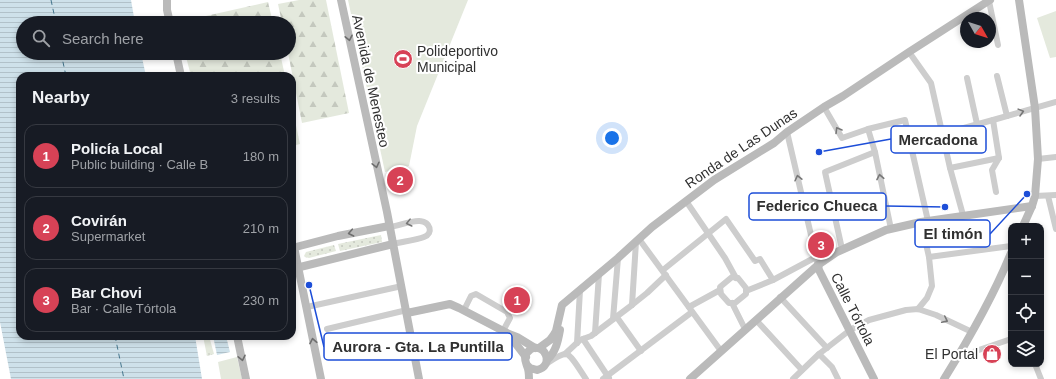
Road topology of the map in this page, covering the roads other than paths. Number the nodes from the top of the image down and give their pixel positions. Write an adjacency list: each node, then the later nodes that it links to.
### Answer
1 (167, 0): 5 (street)
2 (341, 0): 35 (street, Avenida de Menesteo, one-way to 35)
3 (989, 0): 6 (street); 7 (street, Ronda de Las Dunas)
4 (1019, 0): 14 (street)
5 (168, 16)
6 (998, 45)
7 (909, 52): 13 (street, Ronda de Las Dunas); 20 (street)
8 (178, 60): 9 (street)
9 (180, 72)
10 (997, 76): 15 (street)
11 (967, 78): 17 (street)
12 (1056, 102): 14 (street)
13 (824, 107): 18 (street, one-way to 13); 19 (street, Ronda de Las Dunas)
14 (1035, 108): 15 (street, one-way to 14); 24 (street)
15 (1006, 116): 16 (street)
16 (993, 120): 17 (street); 23 (street)
17 (977, 124): 20 (street)
18 (868, 129): 21 (street); 33 (street)
19 (787, 132): 30 (street, Ronda de Las Dunas); 46 (street, Calle Tórtola, one-way to 19)
20 (942, 134): 25 (street)
21 (875, 152): 36 (street, one-way to 21); 43 (street)
22 (1056, 157): 24 (street)
23 (999, 158): 25 (street); 26 (street)
24 (1038, 159): 28 (street)
25 (950, 168): 32 (street)
26 (996, 192)
27 (1056, 195): 29 (street)
28 (1035, 196): 29 (street); 31 (street)
29 (1048, 196): 37 (street)
30 (686, 201): 38 (street); 39 (street, Ronda de Las Dunas)
31 (1032, 206): 32 (street); 34 (street)
32 (963, 215): 33 (street)
33 (924, 221): 36 (street); 44 (street)
34 (1024, 223)
35 (390, 226): 40 (street, Avenida de Menesteo); 40 (street, one-way to 35); 42 (street, one-way to 42)
36 (890, 229): 43 (street)
37 (1056, 229)
38 (708, 233): 50 (street); 52 (street); 53 (street)
39 (638, 240): 45 (street, Ronda de Las Dunas); 50 (street); 61 (street)
40 (393, 244): 47 (street); 54 (street, Avenida de Menesteo)
41 (1008, 246): 44 (street)
42 (296, 247)
43 (842, 250): 46 (street)
44 (929, 257): 63 (street)
45 (618, 258): 51 (street, Ronda de Las Dunas); 67 (street)
46 (817, 261): 53 (street); 58 (street); 71 (street, Calle Tórtola)
47 (296, 268)
48 (1008, 268): 73 (street)
49 (296, 271): 62 (street)
50 (665, 272): 61 (street); 65 (street)
51 (599, 274): 55 (street, Ronda de Las Dunas); 74 (street)
52 (736, 278): 56 (street); 57 (street)
53 (773, 280): 57 (street)
54 (402, 286): 62 (street); 66 (street, Avenida de Menesteo)
55 (580, 290): 60 (street, Ronda de Las Dunas); 78 (street)
56 (720, 290): 59 (street); 65 (street)
57 (746, 291): 59 (street)
58 (780, 297): 68 (street); 80 (street)
59 (732, 303): 69 (street)
60 (562, 305): 79 (street); 87 (street)
61 (632, 305): 67 (street)
62 (307, 308): 93 (street, one-way to 62)
63 (918, 309): 71 (street); 73 (street, one-way to 73)
64 (464, 310): 66 (street); 72 (street); 72 (street)
65 (690, 310): 81 (street); 82 (street)
66 (407, 312): 70 (street); 94 (street, Avenida de Menesteo)
67 (614, 318): 74 (street); 82 (street)
68 (756, 320): 69 (street); 91 (street)
69 (745, 329): 81 (street)
70 (327, 330)
71 (850, 330): 80 (street); 103 (street, Calle Tórtola)
72 (506, 332): 79 (street); 86 (street)
73 (972, 332): 85 (street)
74 (595, 333): 75 (street)
75 (583, 339): 78 (street); 99 (street)
76 (238, 340): 92 (street, one-way to 92)
77 (1008, 340): 85 (street)
78 (577, 343): 83 (street)
79 (537, 348): 86 (street); 87 (street)
80 (827, 348): 84 (street)
81 (721, 350): 100 (street)
82 (641, 351): 98 (street)
83 (565, 354): 87 (street); 97 (street)
84 (819, 354): 91 (street); 102 (street)
85 (959, 354): 104 (street)
86 (526, 357): 88 (street)
87 (546, 362): 90 (street)
88 (527, 365): 90 (street); 95 (street)
89 (1036, 367): 105 (street)
90 (537, 370): 96 (street)
91 (802, 370): 101 (street)
92 (246, 379)
93 (321, 379)
94 (419, 379)
95 (529, 379)
96 (534, 379)
97 (586, 379)
98 (603, 379)
99 (610, 379)
100 (690, 379)
101 (793, 379)
102 (838, 379)
103 (874, 379)
104 (944, 379)
105 (1041, 379)

